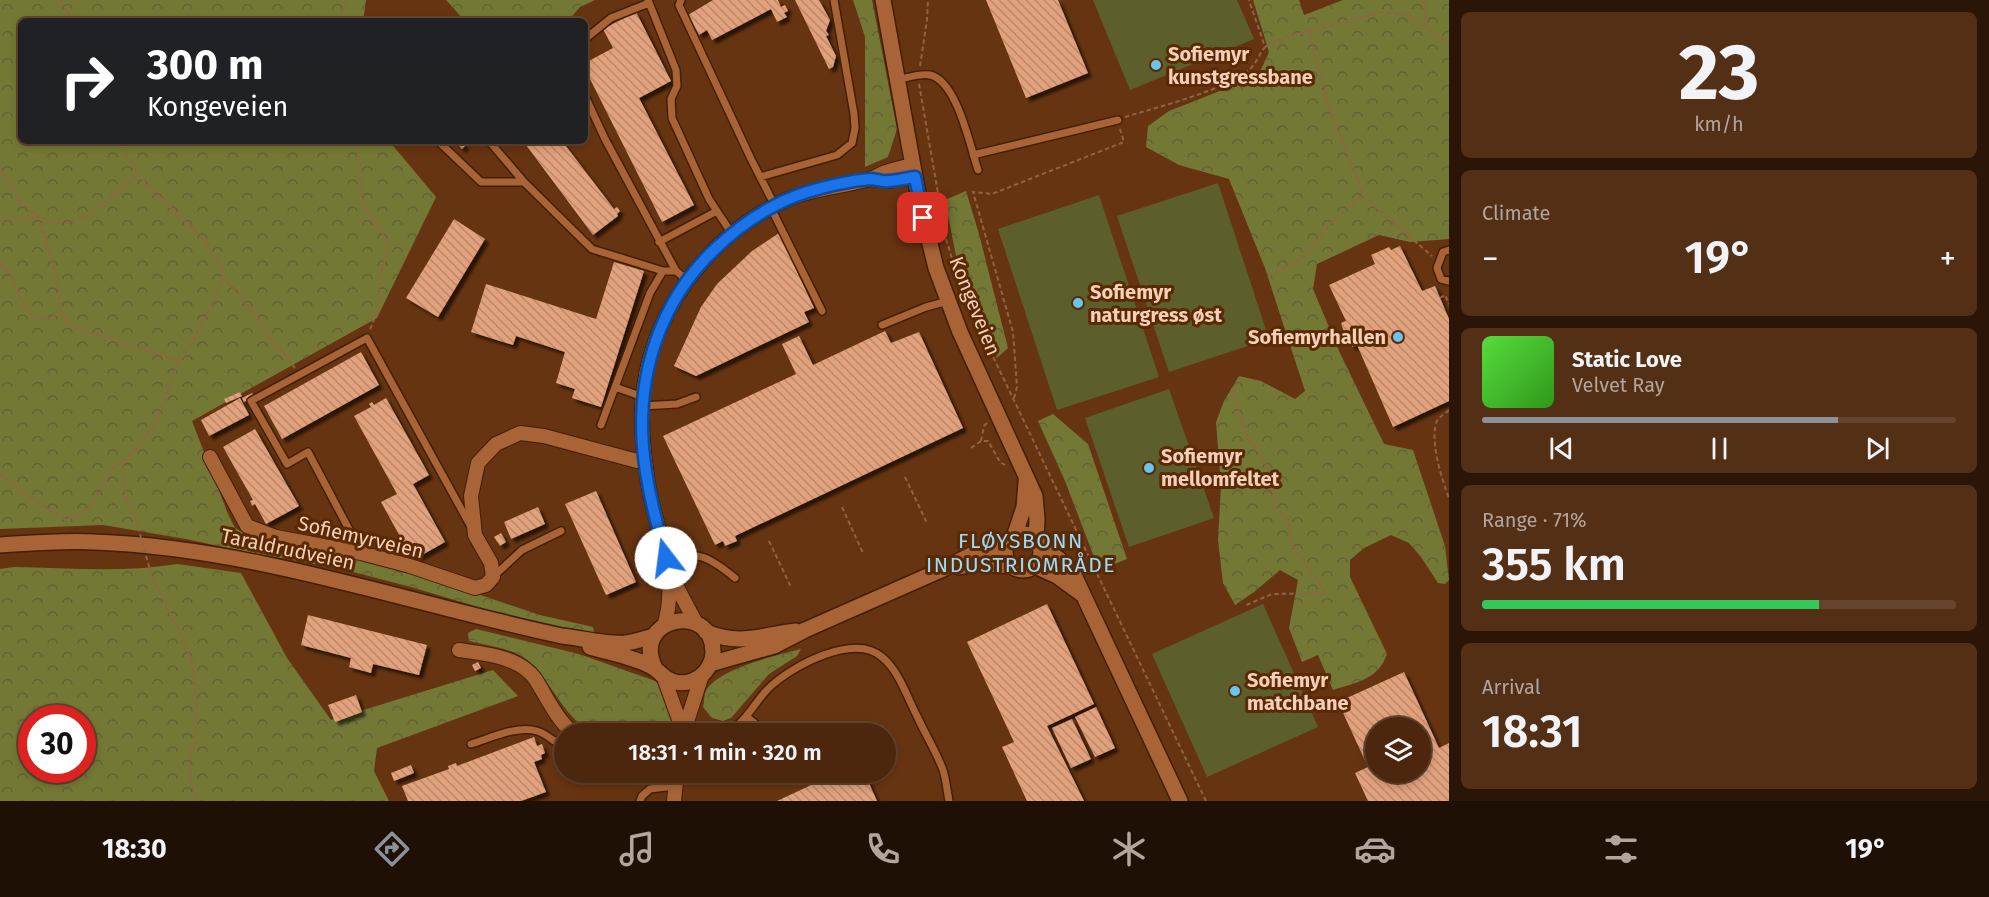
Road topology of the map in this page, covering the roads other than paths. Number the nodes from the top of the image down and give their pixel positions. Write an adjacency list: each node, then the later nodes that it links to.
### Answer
1 (681, 0): 14 (lane)
2 (834, 0): 14 (lane)
3 (883, 0): 6 (main road, Kongeveien)
4 (648, 2): 5 (lane); 17 (lane)
5 (588, 37)
6 (897, 80): 11 (lane); 13 (main road, Kongeveien)
7 (588, 102): 19 (lane)
8 (1118, 120): 11 (lane)
9 (441, 144): 15 (lane)
10 (492, 144): 15 (lane)
11 (974, 155): 12 (lane)
12 (978, 170)
13 (914, 171): 16 (street); 24 (main road, Kongeveien)
14 (760, 177): 16 (lane)
15 (524, 182): 21 (lane)
16 (773, 207): 18 (street); 25 (lane)
17 (715, 212): 18 (lane); 19 (lane)
18 (732, 234): 22 (street)
19 (660, 242): 22 (lane)
20 (1449, 250): 23 (lane)
21 (663, 271): 22 (lane); 27 (lane)
22 (682, 276): 29 (street)
23 (1449, 281)
24 (948, 301): 26 (lane); 33 (main road, Kongeveien)
25 (822, 311)
26 (882, 326)
27 (615, 387): 29 (lane); 30 (lane)
28 (696, 397): 29 (lane)
29 (643, 401): 32 (street)
30 (601, 425)
31 (210, 457): 39 (street, Sofiemyrveien)
32 (644, 461): 35 (street); 40 (street)
33 (1026, 478): 36 (main road, Kongeveien); 37 (main road, Kongeveien)
34 (561, 531): 45 (lane)
35 (475, 535): 39 (lane); 45 (street)
36 (1010, 541): 37 (main road); 41 (main road); 43 (main road)
37 (1038, 544): 42 (main road); 47 (main road)
38 (0, 545): 51 (main road, Taraldrudveien)
39 (361, 553): 45 (street, Sofiemyrveien)
40 (666, 558): 44 (street); 46 (lane)
41 (1010, 566): 42 (main road); 43 (main road)
42 (1035, 566): 47 (main road)
43 (941, 570): 49 (main road)
44 (670, 574): 48 (street); 50 (street)
45 (493, 577)
46 (735, 578)
47 (1085, 596): 68 (main road)
48 (701, 628): 49 (main road); 50 (main road); 53 (main road)
49 (805, 630): 53 (main road)
50 (659, 631): 51 (main road, Taraldrudveien); 54 (main road)
51 (562, 636): 54 (main road, Taraldrudveien)
52 (459, 650): 56 (street)
53 (706, 670): 54 (main road); 58 (street)
54 (659, 673): 57 (street)
55 (747, 717): 59 (lane); 60 (lane); 67 (lane)
56 (562, 723)
57 (679, 723)
58 (686, 723)
59 (740, 723)
60 (754, 723)
61 (554, 741): 62 (lane)
62 (471, 744)
63 (666, 783): 65 (lane)
64 (676, 783): 66 (street)
65 (640, 801)
66 (674, 801)
67 (949, 801)
68 (1180, 801)

